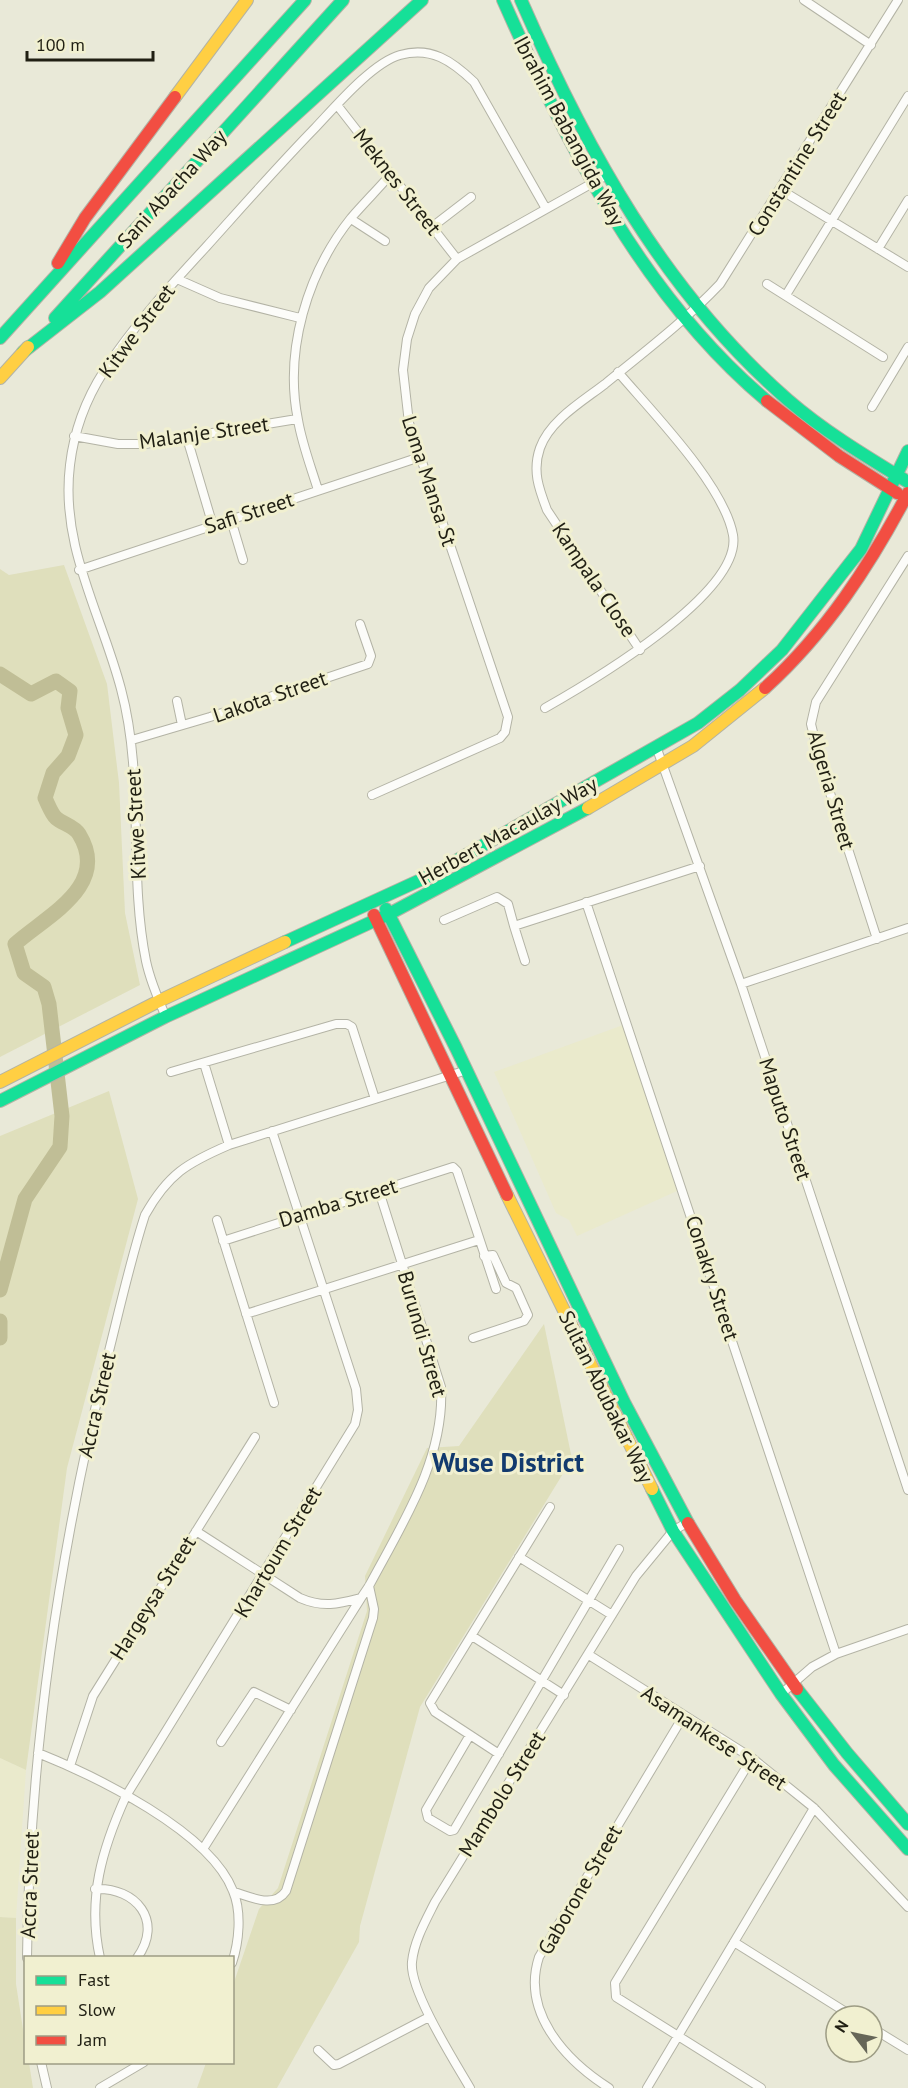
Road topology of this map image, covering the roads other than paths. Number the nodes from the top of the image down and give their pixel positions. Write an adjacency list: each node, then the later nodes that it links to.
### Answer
1 (247, 0): 28 (main road)
2 (305, 0): 28 (main road, Sani Abacha Way)
3 (343, 0): 35 (main road, Sani Abacha Way)
4 (422, 0): 35 (main road)
5 (503, 0): 14 (main road, Ibrahim Babangida Way)
6 (521, 0): 13 (main road, Ibrahim Babangida Way)
7 (804, 0): 9 (street)
8 (898, 0): 9 (street, Constantine Street)
9 (871, 45): 15 (street, Constantine Street)
10 (908, 96): 20 (street)
11 (337, 105): 12 (street, Meknes Street); 18 (street, Kitwe Street); 26 (street, Kitwe Street)
12 (391, 174): 19 (street); 21 (street, Meknes Street)
13 (605, 176): 14 (street, Loma Mansa St); 30 (main road, Ibrahim Babangida Way)
14 (592, 183): 18 (street, Loma Mansa St); 32 (main road, Ibrahim Babangida Way)
15 (781, 190): 20 (street); 30 (street, Constantine Street)
16 (471, 196): 21 (street)
17 (908, 200): 23 (street)
18 (545, 207): 24 (street, Loma Mansa St)
19 (351, 219): 22 (street); 31 (street)
20 (832, 221): 23 (street); 29 (street)
21 (432, 227): 24 (street, Meknes Street)
22 (385, 241)
23 (879, 249): 25 (street)
24 (458, 259): 44 (street, Loma Mansa St)
25 (908, 267)
26 (177, 279): 31 (street); 41 (street, Kitwe Street)
27 (767, 284): 29 (street)
28 (39, 295): 33 (main road, Sani Abacha Way)
29 (786, 295): 36 (street)
30 (696, 308): 32 (street, Constantine Street); 45 (main road, Ibrahim Babangida Way)
31 (300, 318): 40 (street)
32 (685, 319): 37 (street, Constantine Street); 47 (main road, Ibrahim Babangida Way)
33 (0, 338)
34 (908, 347): 39 (street)
35 (23, 352): 38 (main road, Sani Abacha Way)
36 (883, 357)
37 (618, 372): 55 (street, Kampala Close); 55 (street, Kampala Close)
38 (0, 378)
39 (872, 406)
40 (297, 419): 42 (street, Malanje Street); 46 (street)
41 (74, 436): 42 (street, Malanje Street); 53 (street, Kitwe Street)
42 (187, 438): 50 (street)
43 (908, 451): 45 (main road, Herbert Macaulay Way)
44 (420, 457): 46 (street, Safi Street); 62 (street, Loma Mansa St)
45 (903, 479): 47 (main road, Herbert Macaulay Way)
46 (318, 490): 49 (street, Safi Street)
47 (891, 490): 48 (main road, Ibrahim Babangida Way); 60 (main road, Herbert Macaulay Way)
48 (907, 495): 61 (main road, Herbert Macaulay Way)
49 (231, 520): 50 (street, Safi Street); 52 (street)
50 (213, 526): 53 (street, Safi Street)
51 (908, 556): 72 (street, Algeria Street)
52 (243, 560)
53 (79, 570): 59 (street, Kitwe Street)
54 (360, 624): 58 (street, Lakota Street)
55 (640, 650): 57 (street)
56 (177, 701): 58 (street)
57 (545, 708)
58 (183, 725): 59 (street, Lakota Street)
59 (132, 740): 75 (street, Kitwe Street)
60 (657, 749): 61 (street, Maputo Street); 64 (main road, Herbert Macaulay Way)
61 (664, 764): 63 (street, Maputo Street); 67 (main road, Herbert Macaulay Way)
62 (372, 795)
63 (700, 866): 65 (street); 74 (street, Maputo Street)
64 (382, 900): 66 (main road, Herbert Macaulay Way); 67 (main road, Sultan Abubakar Way)
65 (586, 902): 70 (street); 114 (street, Conakry Street)
66 (369, 906): 68 (main road, Sultan Abubakar Way); 75 (main road, Herbert Macaulay Way)
67 (389, 914): 68 (main road, Herbert Macaulay Way); 78 (main road, Sultan Abubakar Way)
68 (376, 920): 76 (main road, Herbert Macaulay Way); 80 (main road, Sultan Abubakar Way)
69 (444, 920): 70 (street)
70 (514, 926): 73 (street)
71 (908, 928): 72 (street)
72 (877, 939): 74 (street)
73 (525, 961)
74 (741, 984): 99 (street, Maputo Street)
75 (159, 1001): 76 (street, Kitwe Street); 81 (main road, Herbert Macaulay Way)
76 (166, 1017): 82 (main road, Herbert Macaulay Way)
77 (204, 1063): 79 (street); 83 (street); 85 (street)
78 (467, 1070): 80 (street, Accra Street); 101 (main road, Sultan Abubakar Way)
79 (171, 1072)
80 (452, 1075): 83 (street, Accra Street); 103 (main road, Sultan Abubakar Way)
81 (2, 1081)
82 (5, 1098)
83 (375, 1099): 84 (street, Accra Street)
84 (272, 1131): 85 (street, Accra Street); 87 (street, Khartoum Street)
85 (229, 1145): 123 (street, Accra Street)
86 (379, 1191): 87 (street, Damba Street); 90 (street, Damba Street); 92 (street, Burundi Street)
87 (300, 1214): 89 (street, Damba Street); 94 (street, Khartoum Street)
88 (217, 1220): 89 (street)
89 (223, 1240): 95 (street)
90 (479, 1240): 91 (street); 92 (street)
91 (484, 1256): 93 (street); 96 (street)
92 (402, 1264): 94 (street); 107 (street, Burundi Street)
93 (495, 1289)
94 (325, 1290): 95 (street); 106 (street, Khartoum Street)
95 (246, 1314): 97 (street)
96 (473, 1338)
97 (274, 1403)
98 (255, 1437): 102 (street, Hargeysa Street)
99 (908, 1490)
100 (550, 1507): 105 (street)
101 (687, 1522): 103 (street, Mambolo Street); 116 (main road, Sultan Abubakar Way)
102 (196, 1531): 106 (street); 126 (street, Hargeysa Street)
103 (673, 1531): 110 (street, Mambolo Street); 117 (main road, Sultan Abubakar Way)
104 (619, 1549): 109 (street)
105 (519, 1557): 109 (street); 112 (street)
106 (264, 1575): 108 (street); 127 (street, Khartoum Street)
107 (369, 1586): 108 (street, Burundi Street); 133 (street)
108 (361, 1598): 119 (street, Burundi Street)
109 (590, 1602): 110 (street); 115 (street)
110 (612, 1615): 113 (street, Mambolo Street)
111 (908, 1629): 114 (street)
112 (472, 1636): 115 (street); 121 (street)
113 (589, 1654): 118 (street, Mambolo Street); 120 (street, Asamankese Street)
114 (836, 1654): 116 (street)
115 (542, 1682): 118 (street); 124 (street)
116 (794, 1683): 117 (street); 129 (main road, Sultan Abubakar Way)
117 (781, 1694): 131 (main road, Sultan Abubakar Way)
118 (564, 1695): 141 (street, Mambolo Street)
119 (291, 1710): 122 (street); 130 (street, Burundi Street)
120 (684, 1715): 125 (street, Asamankese Street); 151 (street, Gaborone Street)
121 (470, 1735): 124 (street); 124 (street)
122 (221, 1742)
123 (38, 1754): 126 (street); 136 (street, Accra Street)
124 (499, 1754)
125 (752, 1758): 128 (street, Asamankese Street); 143 (street)
126 (70, 1766): 127 (street)
127 (126, 1796): 130 (street); 132 (street, Khartoum Street)
128 (814, 1808): 134 (street, Asamankese Street); 135 (street)
129 (908, 1824)
130 (203, 1849): 133 (street)
131 (908, 1849)
132 (95, 1889): 137 (street, Khartoum Street); 138 (street)
133 (234, 1892): 139 (street)
134 (908, 1907)
135 (734, 1942): 140 (street); 143 (street)
136 (27, 1956)
137 (100, 1956)
138 (138, 1956)
139 (234, 1957)
140 (833, 2004)
141 (429, 2017): 144 (street); 150 (street, Mambolo Street)
142 (884, 2035): 145 (street)
143 (678, 2036): 152 (street); 153 (street)
144 (318, 2050)
145 (908, 2050)
146 (41, 2064): 148 (street)
147 (141, 2064): 149 (street)
148 (47, 2088)
149 (100, 2088)
150 (470, 2088)
151 (609, 2088)
152 (647, 2088)
153 (761, 2088)

